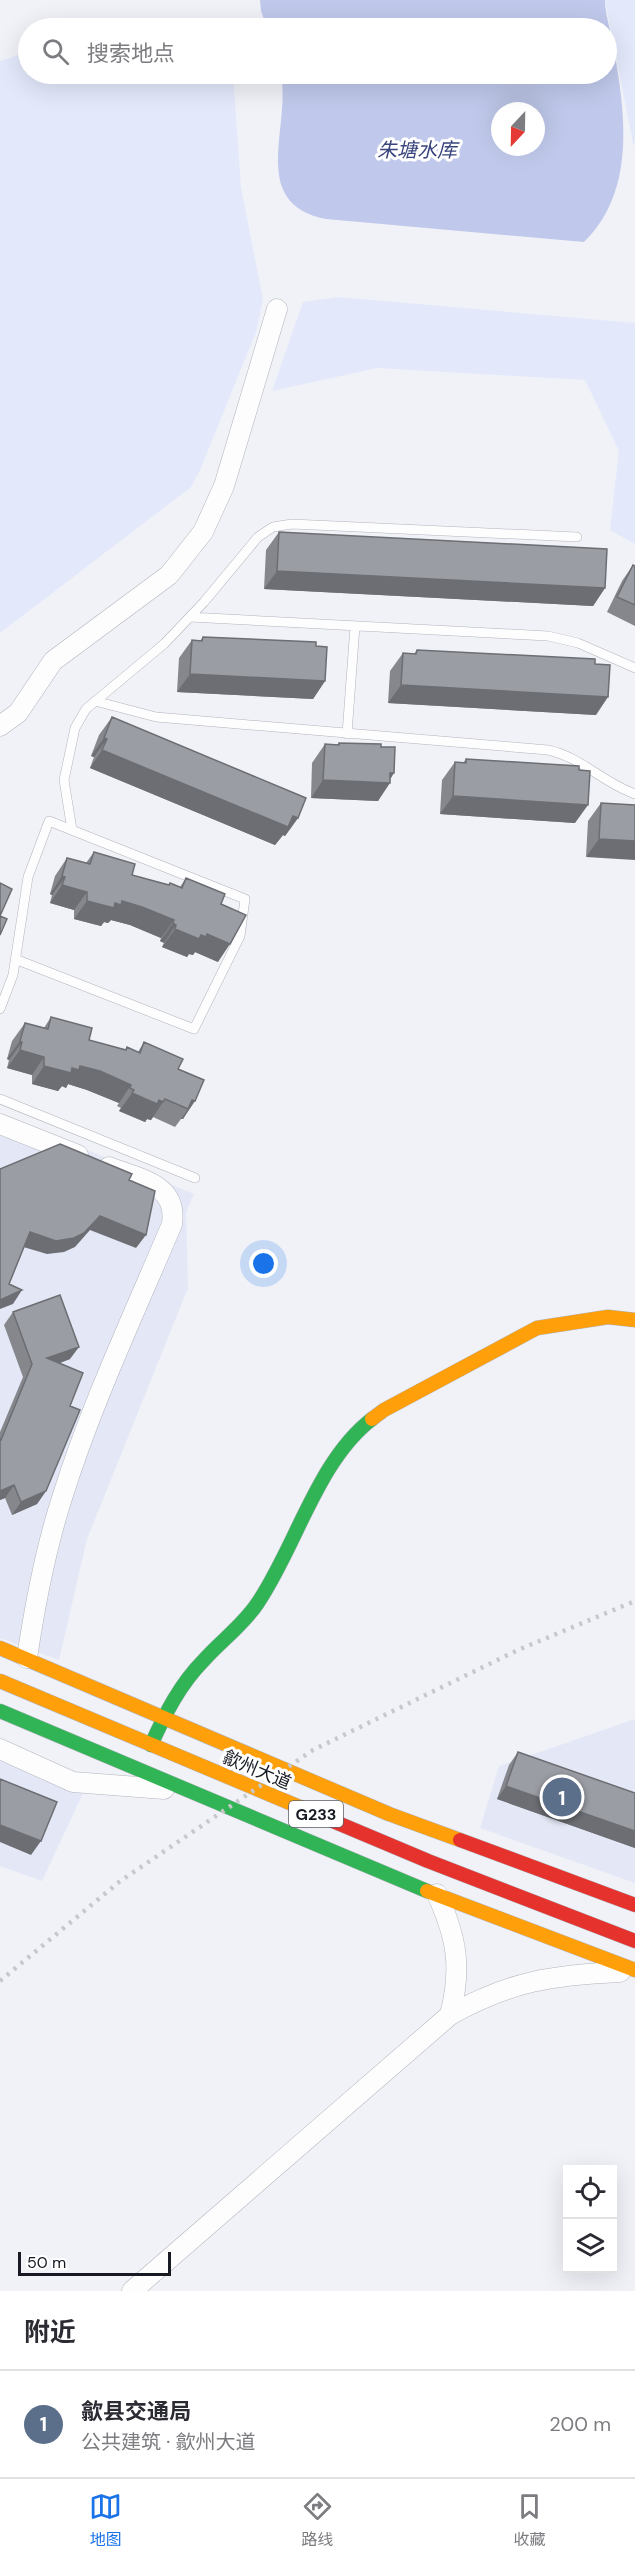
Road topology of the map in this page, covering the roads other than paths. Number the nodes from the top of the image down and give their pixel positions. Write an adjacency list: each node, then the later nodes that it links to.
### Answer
1 (276, 309): 7 (street)
2 (577, 537): 3 (lane)
3 (190, 617): 4 (lane); 6 (lane)
4 (355, 626): 5 (lane); 8 (lane)
5 (635, 668)
6 (95, 702): 8 (lane); 10 (lane)
7 (0, 726)
8 (346, 734): 9 (lane)
9 (635, 794)
10 (72, 830): 11 (lane); 11 (lane)
11 (15, 959): 12 (lane)
12 (4, 988): 13 (lane)
13 (0, 1010)
14 (0, 1099): 16 (lane)
15 (0, 1124): 19 (street)
16 (195, 1178)
17 (635, 1320): 22 (main road)
18 (0, 1648): 19 (main road)
19 (27, 1658): 22 (main road)
20 (0, 1681): 23 (main road, 歙州大道 / G233)
21 (0, 1711): 25 (main road, G233)
22 (163, 1717): 23 (main road); 27 (main road)
23 (151, 1745): 28 (main road, 歙州大道 / G233)
24 (0, 1749): 25 (street)
25 (187, 1790): 26 (main road, G233)
26 (437, 1894): 29 (main road, G233); 30 (street)
27 (635, 1905)
28 (635, 1941)
29 (635, 1971): 30 (street)
30 (450, 2015): 31 (street)
31 (132, 2291)

